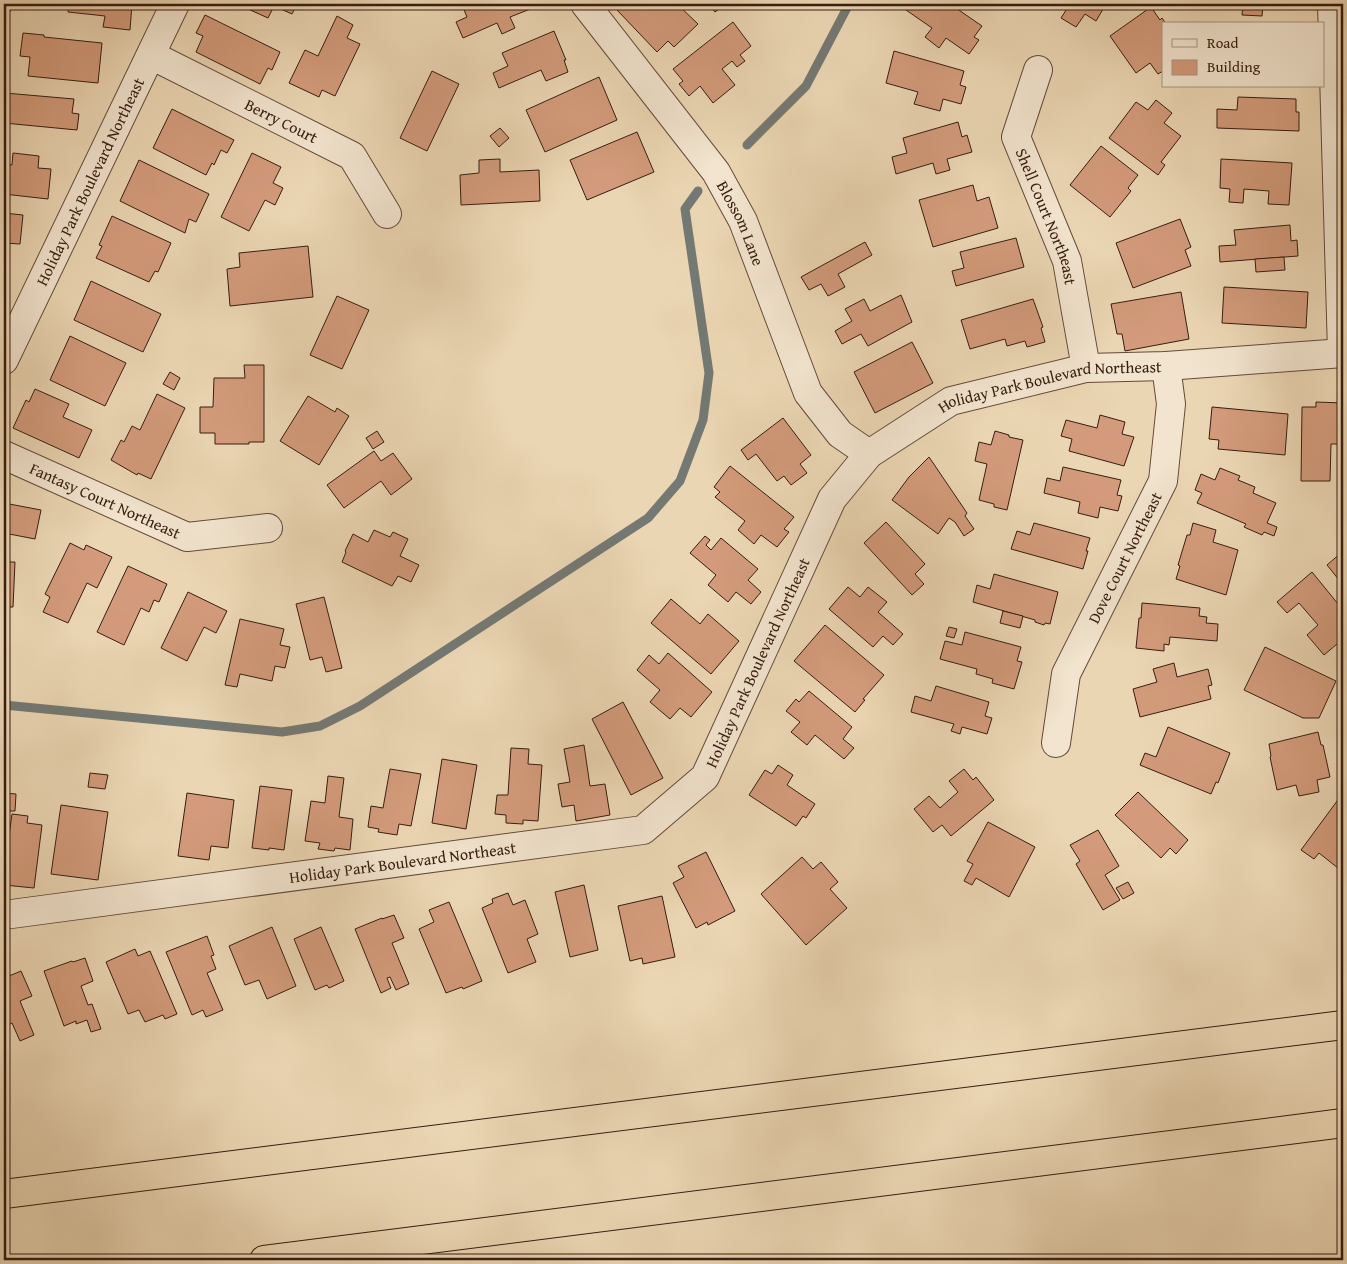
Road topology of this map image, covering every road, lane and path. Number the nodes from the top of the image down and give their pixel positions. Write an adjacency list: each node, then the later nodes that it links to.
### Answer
1 (175, 4): 4 (street, Holiday Park Boulevard Northeast)
2 (585, 4): 11 (street, Blossom Lane)
3 (1332, 4): 7 (street)
4 (151, 55): 6 (street, Berry Court); 8 (street, Holiday Park Boulevard Northeast)
5 (1038, 70): 10 (street, Shell Court Northeast)
6 (387, 214)
7 (1343, 352): 9 (street, Holiday Park Boulevard Northeast)
8 (4, 360)
9 (1166, 366): 10 (street, Holiday Park Boulevard Northeast); 14 (street, Dove Court Northeast)
10 (1086, 368): 11 (street, Holiday Park Boulevard Northeast)
11 (869, 454): 15 (street, Holiday Park Boulevard Northeast)
12 (4, 455): 13 (street, Fantasy Court Northeast)
13 (268, 528)
14 (1056, 744)
15 (4, 915)
16 (1343, 1025): 18 (highway)
17 (1343, 1123): 19 (highway)
18 (4, 1194)
19 (488, 1232): 20 (highway); 21 (highway)
20 (264, 1260)
21 (401, 1260)

